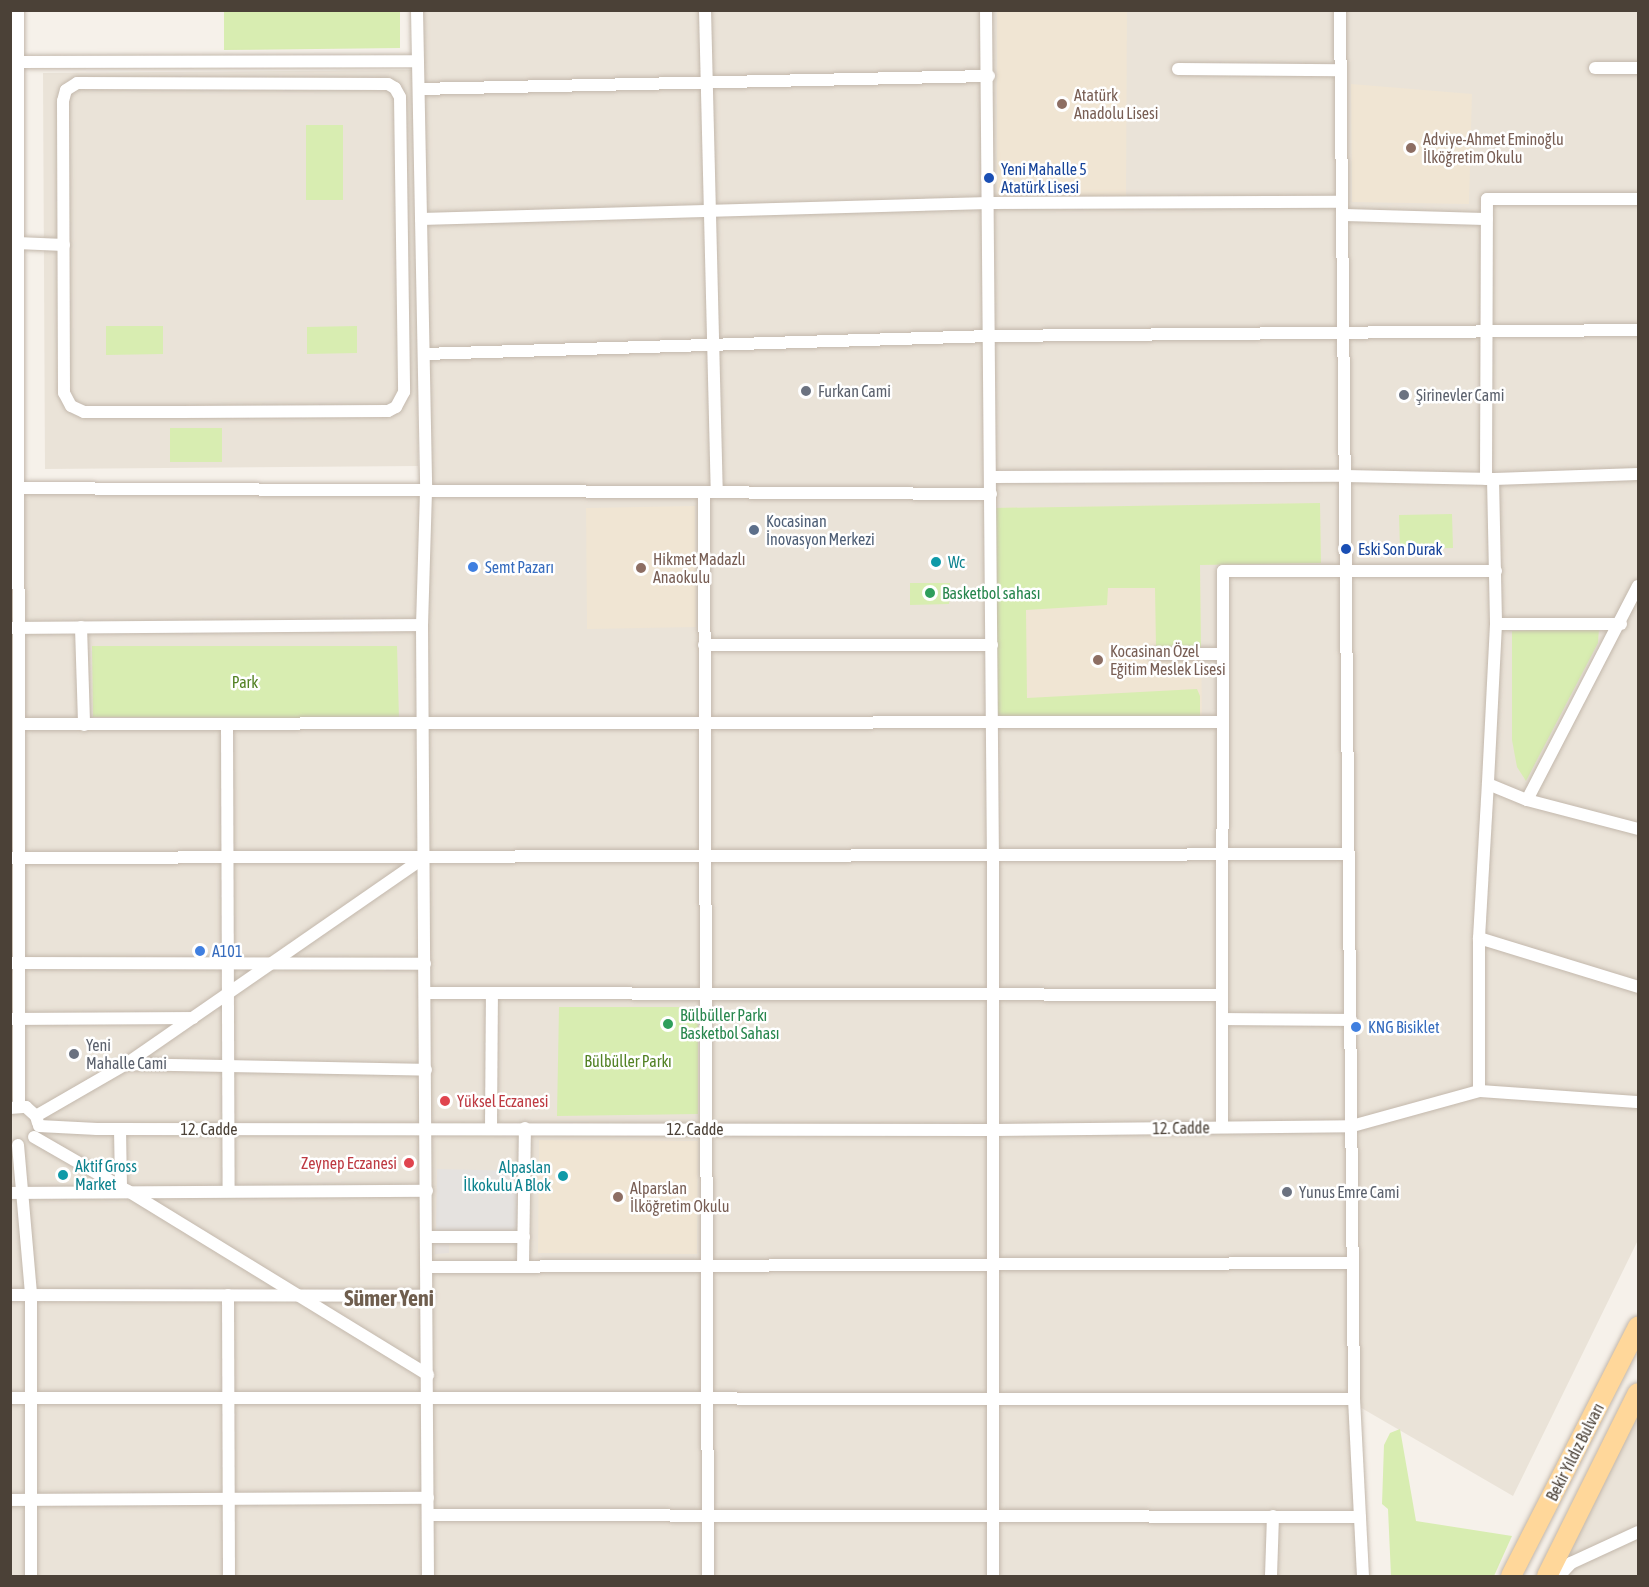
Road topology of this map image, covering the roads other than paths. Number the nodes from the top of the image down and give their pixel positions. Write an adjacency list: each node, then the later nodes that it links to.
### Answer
1 (18, 10): 7 (street)
2 (417, 10): 6 (street)
3 (705, 10): 13 (street)
4 (986, 10): 12 (street)
5 (1340, 10): 11 (street)
6 (418, 61): 7 (street); 14 (street)
7 (14, 62): 21 (street)
8 (1595, 68): 9 (street)
9 (1638, 68)
10 (1178, 69): 11 (street)
11 (1341, 70): 17 (street)
12 (989, 76): 13 (street); 16 (street)
13 (707, 83): 14 (street); 18 (street)
14 (419, 89): 19 (street)
15 (1638, 199): 20 (street)
16 (989, 203): 17 (street); 18 (street); 26 (street)
17 (1342, 208): 20 (street); 25 (street)
18 (710, 211): 19 (street); 27 (street)
19 (421, 219): 28 (street)
20 (1487, 219): 24 (street)
21 (17, 243): 22 (street); 33 (street)
22 (64, 245): 22 (street)
23 (1638, 330): 24 (street)
24 (1486, 331): 25 (street); 32 (street)
25 (1343, 332): 26 (street); 30 (street)
26 (990, 336): 27 (street); 31 (street)
27 (713, 344): 28 (street); 36 (street)
28 (424, 354): 34 (street)
29 (1638, 474): 32 (street)
30 (1345, 476): 31 (street); 32 (street); 38 (street)
31 (991, 477): 37 (street)
32 (1490, 479): 39 (street)
33 (14, 488): 34 (street); 45 (street)
34 (426, 491): 35 (street); 43 (street)
35 (704, 492): 36 (street); 46 (street)
36 (717, 492): 37 (street)
37 (991, 494): 47 (street)
38 (1346, 570): 39 (street); 49 (street); 61 (street)
39 (1496, 570): 41 (street)
40 (1638, 586): 42 (street)
41 (1496, 624): 42 (street); 58 (street)
42 (1621, 624): 59 (street)
43 (422, 625): 44 (street); 54 (street)
44 (81, 627): 45 (street); 55 (street)
45 (14, 628): 53 (street)
46 (704, 645): 47 (street); 51 (street)
47 (992, 645): 50 (street)
48 (1154, 654): 49 (street)
49 (1222, 654): 52 (street)
50 (993, 722): 51 (street); 52 (street); 64 (street)
51 (705, 723): 54 (street); 63 (street)
52 (1222, 723): 62 (street)
53 (19, 724): 55 (street); 57 (street)
54 (423, 724): 56 (street); 67 (street)
55 (84, 725): 56 (street)
56 (227, 725): 66 (street)
57 (14, 750): 65 (street)
58 (1488, 784): 59 (street); 68 (street)
59 (1527, 800): 60 (street)
60 (1638, 829)
61 (1349, 854): 62 (street); 83 (street)
62 (1223, 855): 64 (street); 79 (street)
63 (705, 857): 64 (street); 67 (street); 77 (street)
64 (993, 857): 78 (street)
65 (14, 858): 66 (street); 69 (street)
66 (228, 858): 67 (street); 70 (street)
67 (424, 858): 71 (street); 72 (street)
68 (1479, 938): 73 (street); 87 (street)
69 (14, 963): 70 (street); 81 (street)
70 (228, 963): 71 (street); 76 (street)
71 (272, 963): 72 (street); 76 (street)
72 (425, 964): 74 (street)
73 (1638, 987)
74 (425, 993): 75 (street); 86 (street)
75 (492, 993): 77 (street); 94 (street)
76 (228, 994): 80 (street); 85 (street)
77 (706, 994): 78 (street); 98 (street)
78 (993, 994): 79 (street); 99 (street)
79 (1222, 994): 82 (street)
80 (193, 1018): 81 (street); 84 (street)
81 (15, 1019): 89 (street)
82 (1222, 1019): 83 (street); 92 (street)
83 (1351, 1020): 91 (street)
84 (126, 1064): 85 (street); 90 (street)
85 (228, 1066): 86 (street); 97 (street)
86 (426, 1070): 93 (street)
87 (1479, 1091): 88 (street, 12. Cadde); 91 (street, 12. Cadde)
88 (1638, 1102)
89 (15, 1107): 90 (street)
90 (37, 1126): 96 (street, 12. Cadde); 100 (street); 101 (street)
91 (1352, 1126): 92 (street, 12. Cadde); 107 (street)
92 (1222, 1127): 99 (street, 12. Cadde)
93 (427, 1128): 94 (street, 12. Cadde); 97 (street, 12. Cadde); 103 (street)
94 (491, 1128): 95 (street, 12. Cadde)
95 (525, 1128): 98 (street, 12. Cadde); 105 (street)
96 (120, 1129): 97 (street, 12. Cadde); 101 (street)
97 (228, 1129): 102 (street)
98 (706, 1129): 99 (street, 12. Cadde); 110 (street)
99 (993, 1130): 108 (street)
100 (14, 1144): 104 (street)
101 (125, 1189): 102 (street); 104 (street); 115 (street)
102 (228, 1191): 103 (street)
103 (427, 1191): 106 (street)
104 (16, 1193): 113 (street)
105 (524, 1237): 106 (street); 109 (street)
106 (428, 1238): 111 (street)
107 (1353, 1263): 108 (street); 126 (street)
108 (993, 1265): 110 (street); 125 (street)
109 (523, 1266): 110 (street); 111 (street)
110 (707, 1266): 124 (street)
111 (428, 1268): 116 (street)
112 (10, 1295): 113 (street)
113 (31, 1295): 114 (street); 121 (street)
114 (228, 1295): 115 (street); 122 (street)
115 (299, 1296): 116 (street); 118 (street)
116 (428, 1296): 118 (street)
117 (1638, 1327): 144 (main road, Bekir Yıldız Bulvarı)
118 (428, 1375): 123 (street)
119 (1638, 1393): 145 (main road, Bekir Yıldız Bulvarı)
120 (10, 1398): 121 (street)
121 (31, 1398): 122 (street); 130 (street)
122 (229, 1399): 123 (street); 128 (street)
123 (429, 1399): 124 (street); 127 (street)
124 (708, 1399): 125 (street); 132 (street)
125 (993, 1399): 126 (street); 133 (street)
126 (1354, 1399): 135 (street)
127 (428, 1498): 128 (street); 131 (street)
128 (230, 1499): 130 (street); 138 (street)
129 (10, 1500): 130 (street)
130 (31, 1500): 137 (street)
131 (428, 1515): 132 (street); 139 (street)
132 (708, 1515): 133 (street); 140 (street)
133 (993, 1516): 134 (street); 141 (street)
134 (1273, 1516): 135 (street); 142 (street)
135 (1360, 1517): 143 (street)
136 (1638, 1532): 146 (street)
137 (31, 1576)
138 (229, 1576)
139 (428, 1576)
140 (708, 1576)
141 (993, 1576)
142 (1271, 1576)
143 (1363, 1576)
144 (1511, 1576)
145 (1547, 1576)
146 (1559, 1576)

